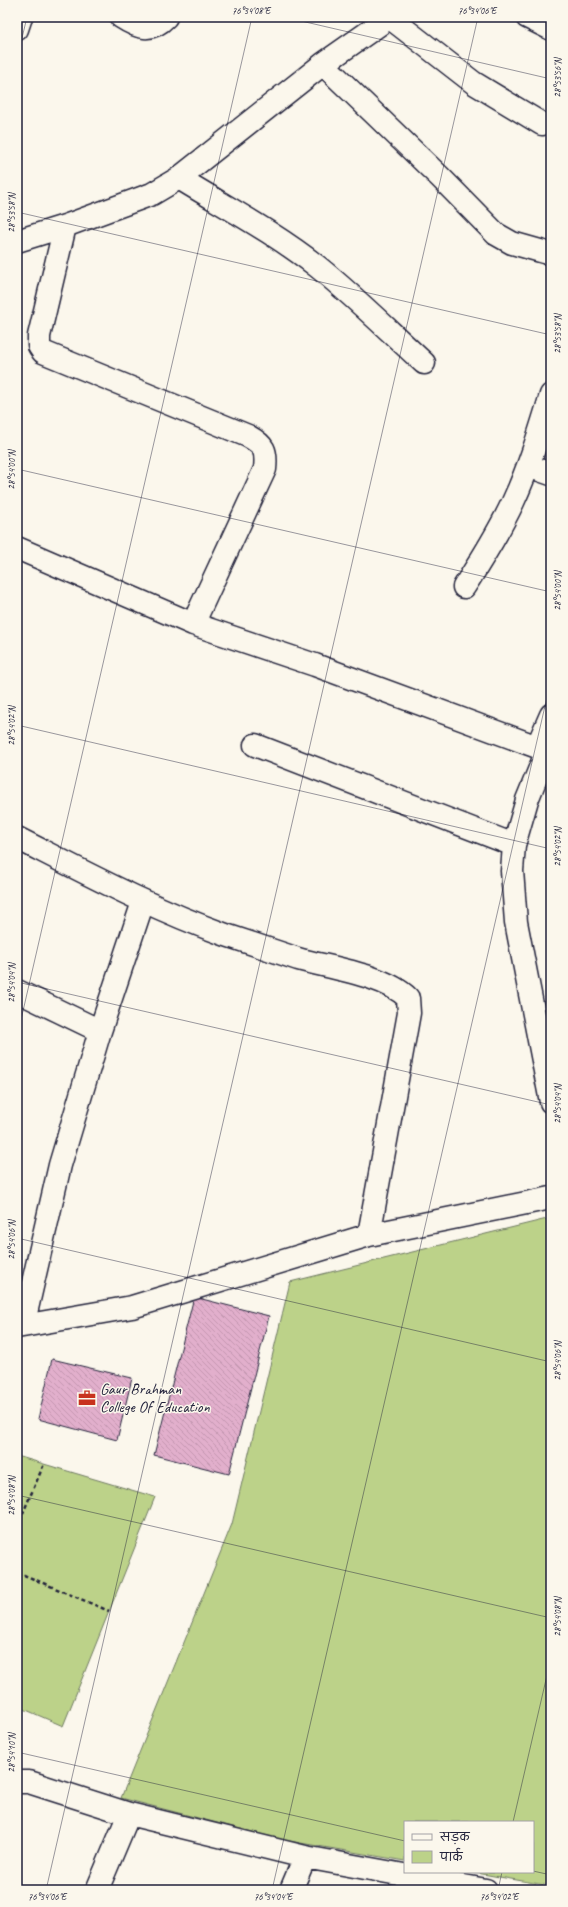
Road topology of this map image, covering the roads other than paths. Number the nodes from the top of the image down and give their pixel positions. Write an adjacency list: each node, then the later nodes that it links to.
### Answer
1 (21, 17): 6 (street)
2 (122, 17): 3 (street)
3 (166, 17)
4 (389, 17): 8 (street); 9 (street)
5 (527, 17): 7 (street)
6 (17, 29)
7 (551, 29)
8 (323, 64): 10 (street); 13 (street)
9 (542, 124)
10 (180, 178): 11 (street); 14 (street)
11 (65, 226): 12 (street); 20 (street)
12 (17, 241)
13 (551, 254)
14 (424, 363)
15 (551, 395): 16 (street)
16 (528, 466): 17 (street); 19 (street)
17 (551, 474)
18 (17, 548): 20 (street)
19 (464, 587)
20 (193, 624): 23 (street)
21 (551, 716): 23 (street)
22 (255, 745): 25 (street)
23 (545, 750): 25 (street)
24 (17, 838): 26 (street)
25 (514, 845): 29 (street)
26 (143, 902): 28 (street); 31 (street)
27 (17, 991): 28 (street)
28 (100, 1031): 32 (street)
29 (551, 1102)
30 (551, 1198): 31 (street)
31 (369, 1234): 32 (street)
32 (20, 1326)
33 (17, 1782): 34 (street)
34 (129, 1814): 35 (street); 37 (street)
35 (305, 1857): 36 (street); 38 (street)
36 (441, 1887): 39 (street)
37 (97, 1890)
38 (291, 1890)
39 (486, 1890)

